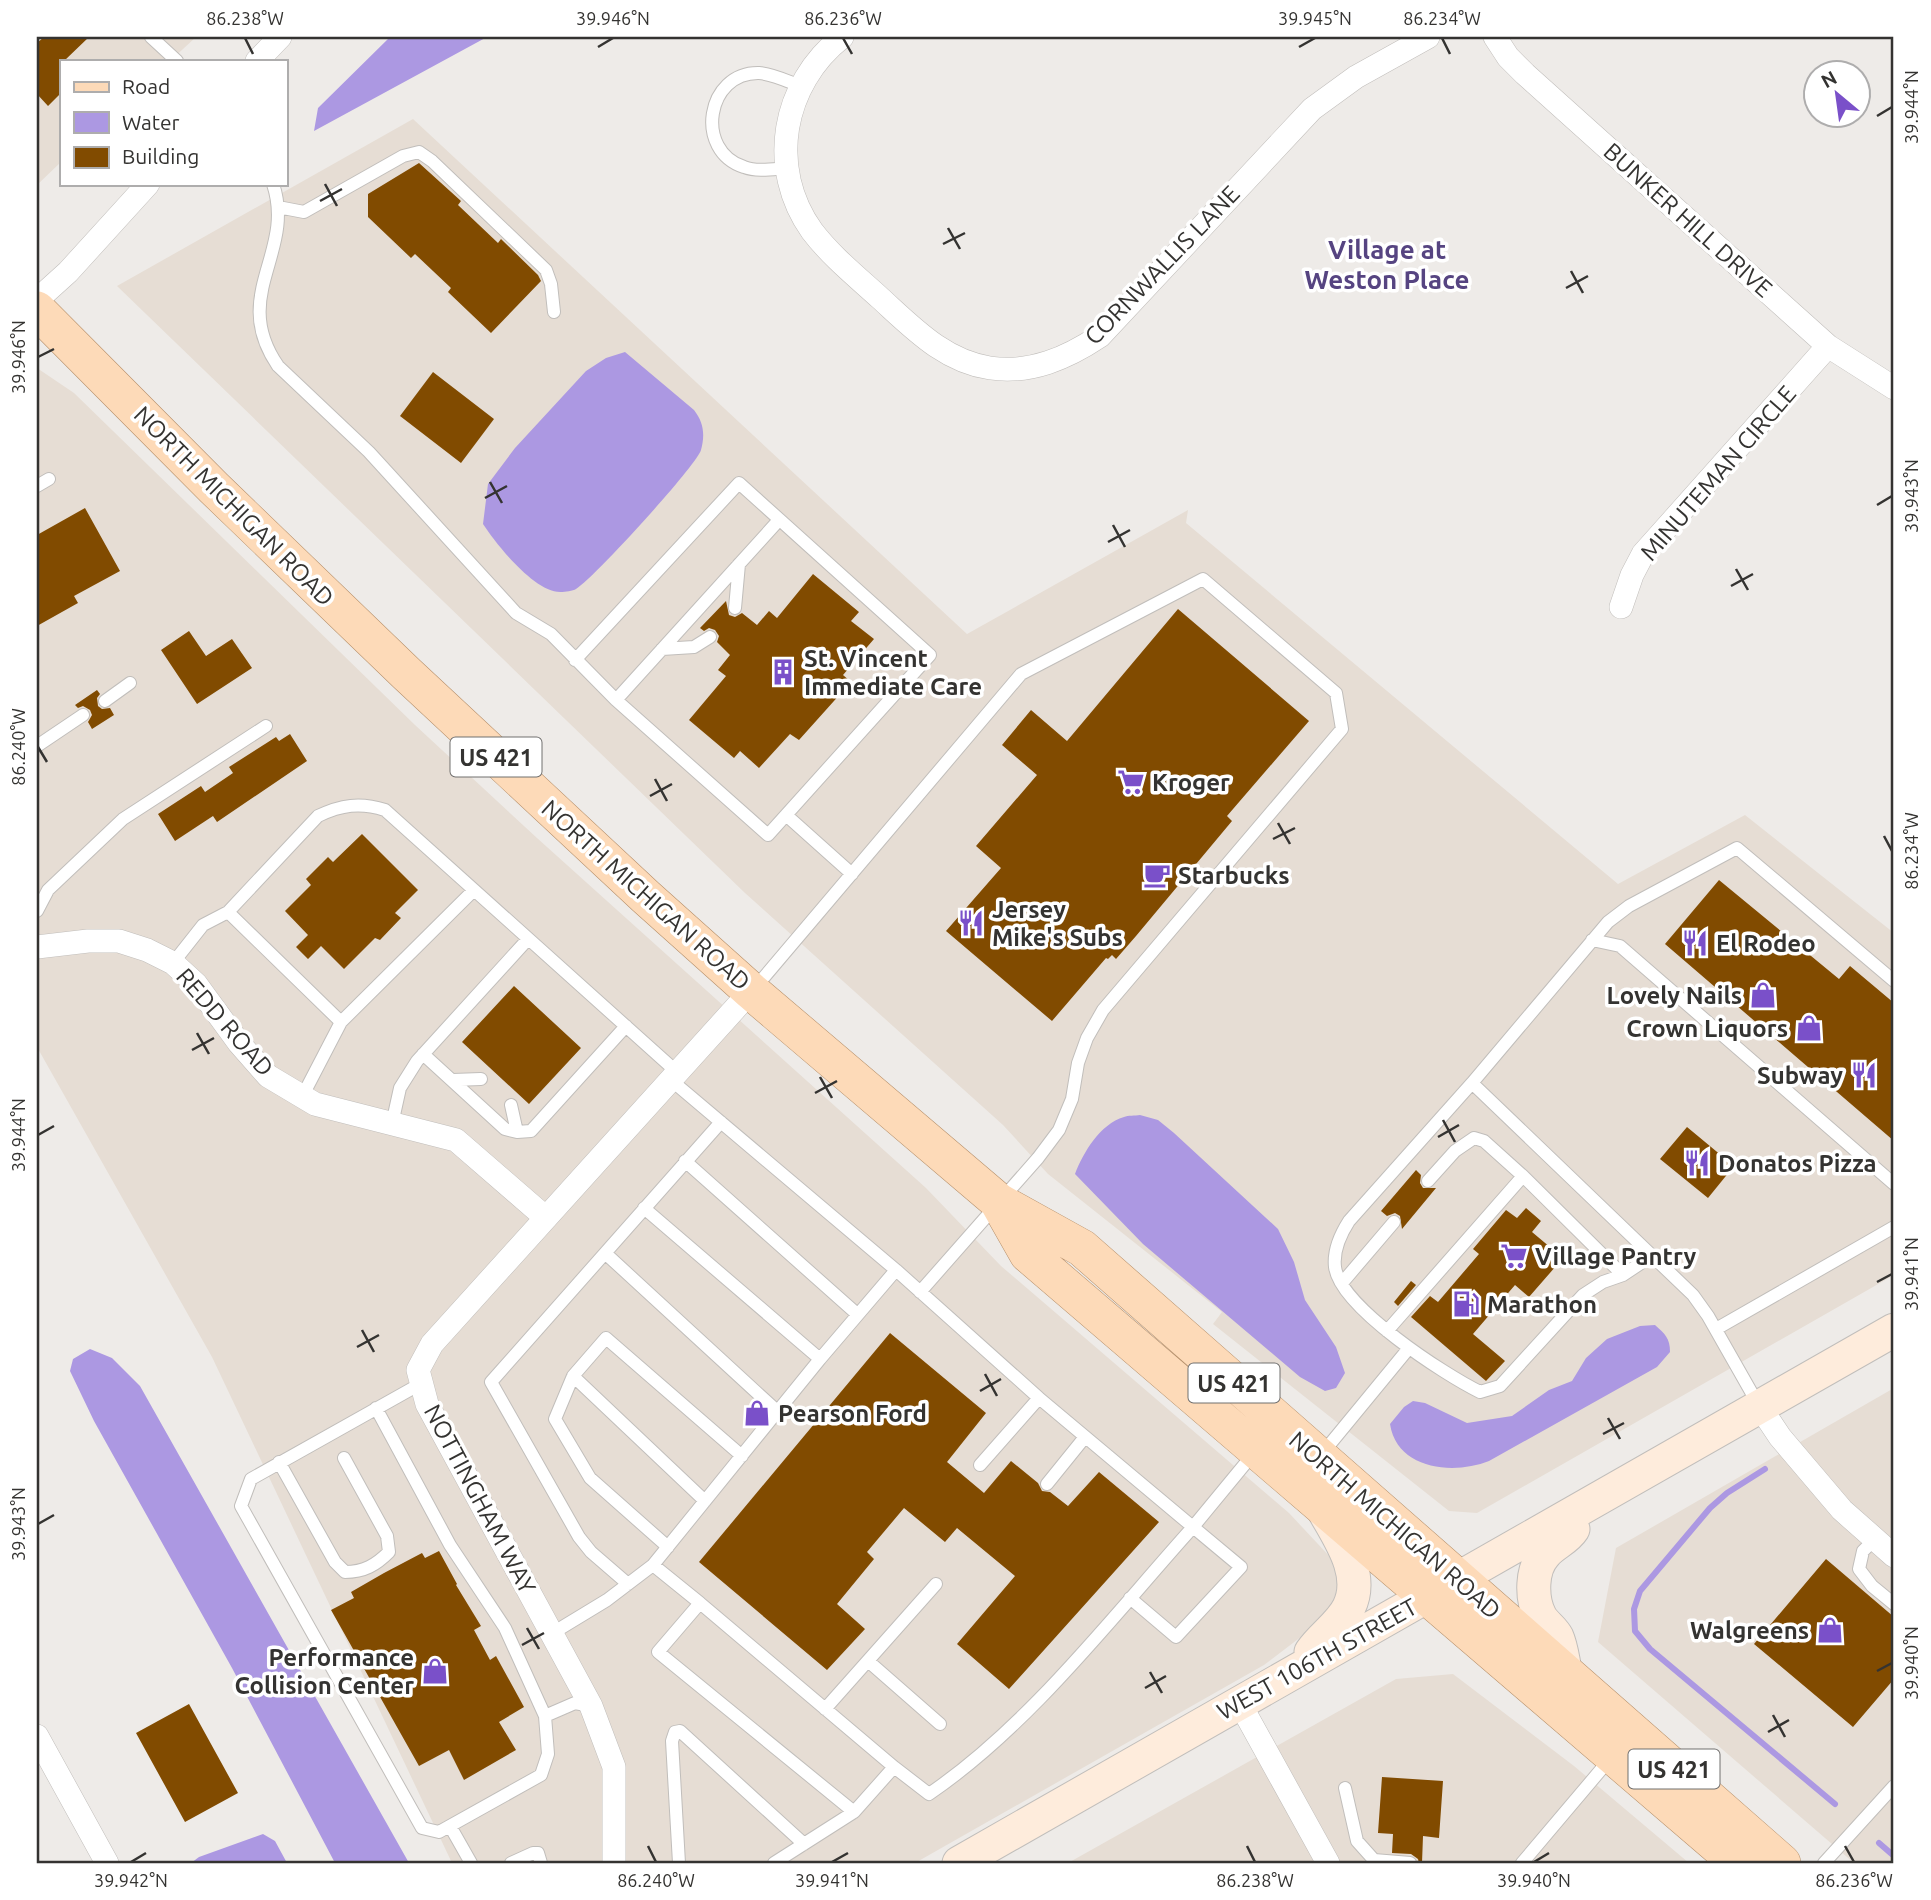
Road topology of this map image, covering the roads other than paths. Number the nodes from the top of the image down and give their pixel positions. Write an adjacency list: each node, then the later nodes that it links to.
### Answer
1 (151, 37): 6 (lane)
2 (280, 37): 7 (street)
3 (842, 37): 8 (street)
4 (1428, 37): 9 (street, CORNWALLIS LANE)
5 (1495, 37): 16 (street, BUNKER HILL DRIVE)
6 (176, 60)
7 (258, 60)
8 (803, 80): 9 (street, CORNWALLIS LANE); 9 (lane)
9 (787, 168)
10 (146, 186): 13 (street)
11 (273, 186): 12 (lane)
12 (278, 206): 15 (lane); 24 (lane)
13 (37, 300)
14 (37, 310): 41 (main road, NORTH MICHIGAN ROAD / US 421)
15 (554, 312)
16 (1828, 346): 17 (street, BUNKER HILL DRIVE); 20 (street, MINUTEMAN CIRCLE)
17 (1894, 388)
18 (779, 520): 19 (lane); 24 (lane); 31 (lane)
19 (739, 564): 21 (lane); 23 (lane)
20 (1621, 607)
21 (735, 608)
22 (710, 636): 23 (lane)
23 (662, 649): 26 (lane)
24 (575, 660): 26 (lane)
25 (130, 683): 27 (lane)
26 (616, 700): 31 (lane)
27 (104, 701)
28 (83, 715): 30 (lane)
29 (265, 726): 34 (lane)
30 (37, 746)
31 (786, 816): 32 (lane)
32 (852, 874): 41 (lane); 58 (lane)
33 (474, 890): 35 (lane); 36 (lane); 42 (lane)
34 (37, 911)
35 (228, 912): 39 (lane); 42 (lane)
36 (528, 939): 43 (lane); 44 (lane)
37 (1592, 940): 40 (lane); 48 (lane); 57 (lane)
38 (37, 947): 39 (street, REDD ROAD)
39 (173, 963): 49 (street, REDD ROAD)
40 (1894, 981)
41 (751, 991): 45 (street, NOTTINGHAM WAY); 58 (main road, NORTH MICHIGAN ROAD / US 421)
42 (341, 1022): 49 (lane)
43 (626, 1026): 45 (lane); 53 (lane)
44 (423, 1054): 47 (lane); 52 (lane)
45 (675, 1076): 51 (lane); 60 (street, NOTTINGHAM WAY)
46 (481, 1079): 47 (lane)
47 (453, 1080): 53 (lane)
48 (1472, 1083): 64 (lane); 67 (lane)
49 (302, 1097): 52 (street, REDD ROAD)
50 (511, 1105): 53 (lane)
51 (721, 1122): 54 (lane); 65 (lane)
52 (392, 1124): 60 (street, REDD ROAD)
53 (517, 1132)
54 (685, 1161): 59 (lane); 69 (lane)
55 (1523, 1176): 56 (lane); 66 (lane); 72 (lane)
56 (1428, 1181)
57 (1894, 1184)
58 (999, 1202): 68 (lane); 82 (main road, NORTH MICHIGAN ROAD / US 421); 85 (main road, NORTH MICHIGAN ROAD / US 421)
59 (644, 1208): 63 (lane); 74 (lane)
60 (546, 1218): 76 (street, NOTTINGHAM WAY)
61 (1394, 1222): 67 (lane)
62 (1894, 1227): 70 (lane)
63 (605, 1252): 80 (lane); 97 (lane)
64 (1653, 1255): 66 (lane); 70 (lane)
65 (896, 1270): 68 (lane); 69 (lane)
66 (1623, 1275): 73 (lane)
67 (1342, 1283): 72 (lane)
68 (920, 1292): 77 (lane)
69 (858, 1314): 74 (lane)
70 (1716, 1329): 78 (lane)
71 (1894, 1330): 78 (street, WEST 106TH STREET)
72 (1387, 1331): 73 (lane)
73 (1409, 1348): 85 (lane)
74 (820, 1359): 80 (lane)
75 (573, 1376): 83 (lane); 89 (lane); 94 (lane)
76 (422, 1383): 79 (lane); 103 (street, NOTTINGHAM WAY)
77 (1039, 1398): 81 (lane); 87 (lane)
78 (1760, 1407): 91 (street, WEST 106TH STREET); 93 (street)
79 (376, 1408): 86 (lane); 110 (lane)
80 (778, 1412): 83 (lane)
81 (1085, 1437): 88 (lane); 92 (lane)
82 (1258, 1450): 90 (main road, NORTH MICHIGAN ROAD / US 421); 92 (lane)
83 (742, 1456): 89 (lane)
84 (344, 1458): 86 (lane)
85 (1318, 1458): 99 (main road, NORTH MICHIGAN ROAD / US 421)
86 (279, 1462): 118 (lane)
87 (980, 1465)
88 (1047, 1484)
89 (705, 1502): 94 (lane)
90 (1320, 1503): 99 (main road, NORTH MICHIGAN ROAD / US 421); 105 (street)
91 (1588, 1506): 99 (street, WEST 106TH STREET); 106 (street)
92 (1193, 1527): 100 (lane); 100 (lane)
93 (1875, 1539): 95 (street); 102 (lane)
94 (668, 1547): 96 (lane)
95 (1894, 1556)
96 (653, 1565): 97 (lane); 101 (lane)
97 (628, 1584): 103 (lane)
98 (936, 1584): 104 (lane)
99 (1443, 1588): 105 (street, WEST 106TH STREET); 106 (main road, NORTH MICHIGAN ROAD / US 421); 113 (main road, NORTH MICHIGAN ROAD / US 421)
100 (1130, 1598): 114 (lane)
101 (699, 1603): 109 (lane); 117 (lane)
102 (1894, 1604)
103 (551, 1634): 108 (street, NOTTINGHAM WAY)
104 (868, 1661): 109 (lane); 111 (lane)
105 (1300, 1668): 107 (street, WEST 106TH STREET)
106 (1566, 1674): 132 (main road, NORTH MICHIGAN ROAD / US 421)
107 (1239, 1702): 127 (street, WEST 106TH STREET); 128 (street)
108 (591, 1706): 110 (lane); 124 (street, NOTTINGHAM WAY)
109 (825, 1709): 114 (lane)
110 (545, 1716): 118 (lane)
111 (940, 1724)
112 (37, 1736): 120 (street)
113 (1613, 1755): 130 (lane); 131 (main road, NORTH MICHIGAN ROAD / US 421)
114 (894, 1767): 117 (lane)
115 (1894, 1786): 133 (lane)
116 (1345, 1788): 129 (lane)
117 (854, 1812): 119 (lane)
118 (450, 1826): 121 (lane)
119 (804, 1844): 125 (lane); 126 (lane)
120 (107, 1863)
121 (471, 1863)
122 (511, 1863): 123 (lane)
123 (541, 1863)
124 (614, 1863)
125 (679, 1863)
126 (774, 1863)
127 (959, 1863)
128 (1328, 1863)
129 (1410, 1863)
130 (1522, 1863)
131 (1738, 1863)
132 (1782, 1863)
133 (1824, 1863)

